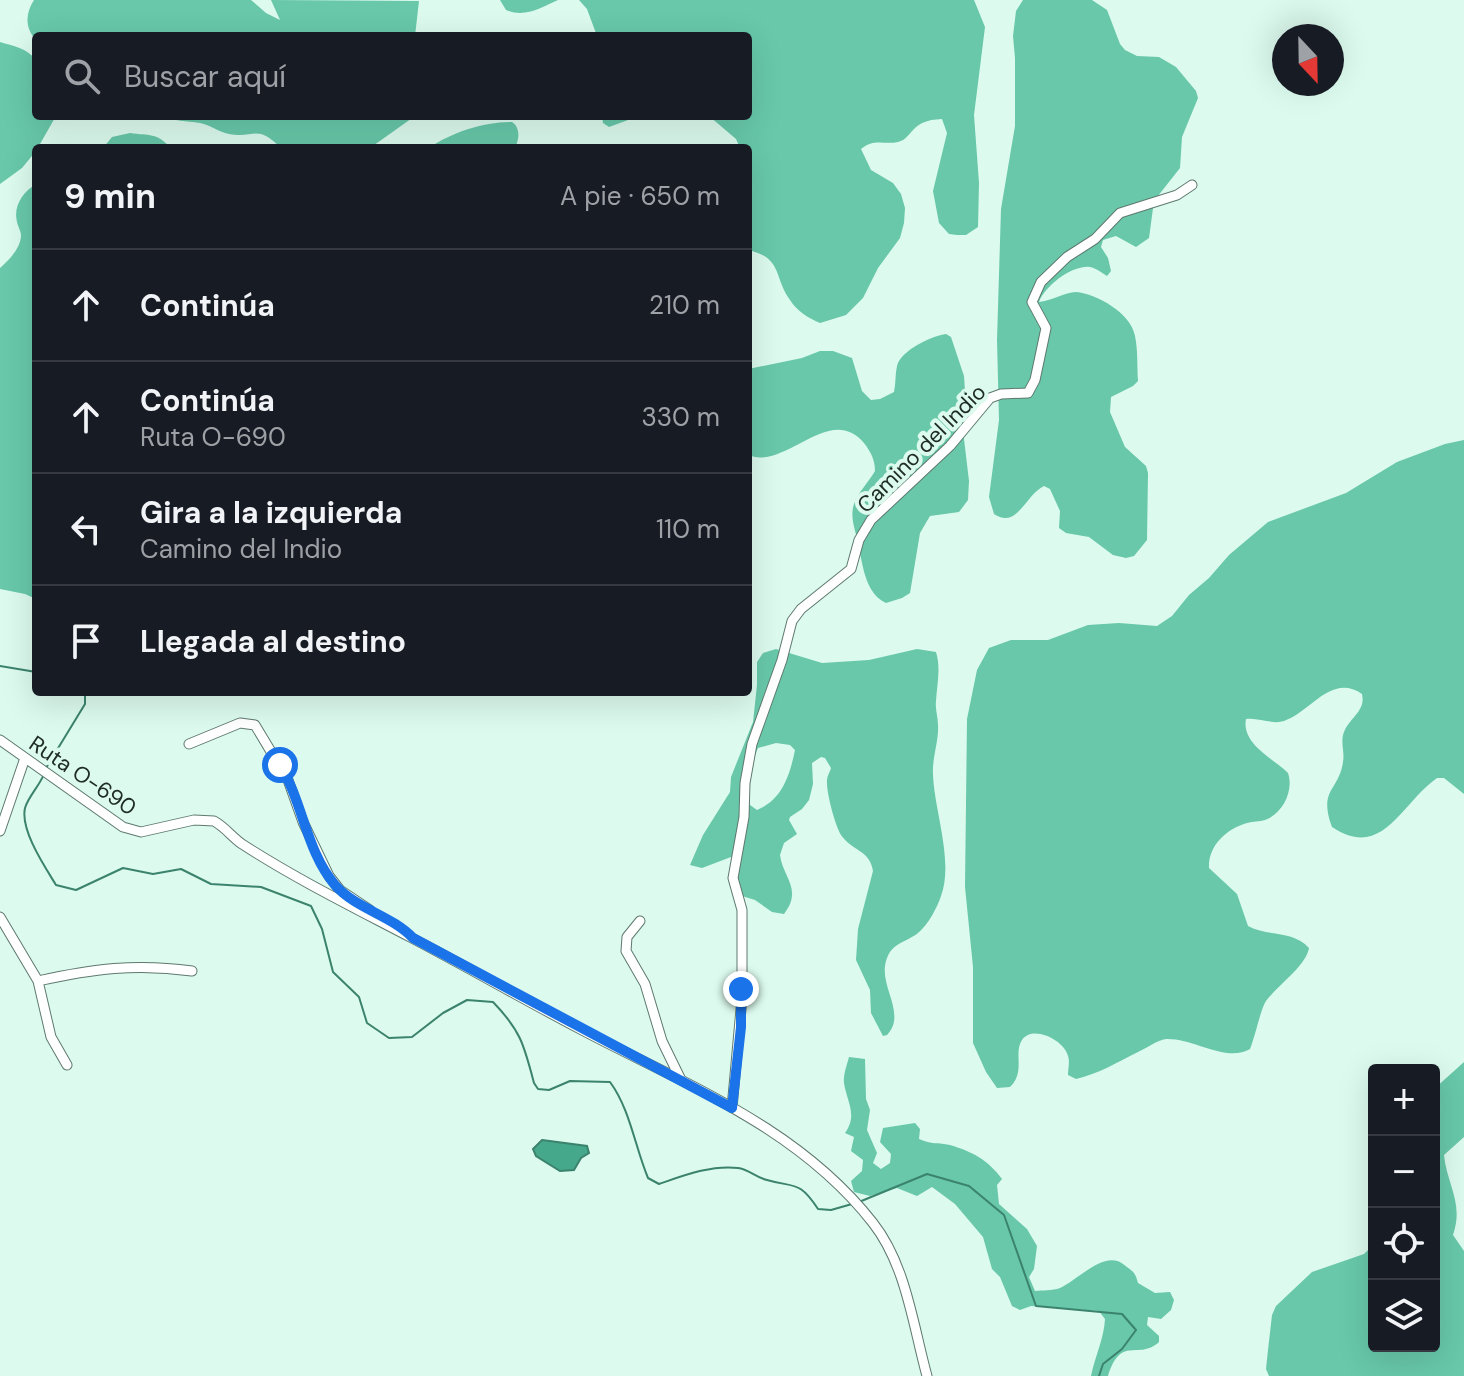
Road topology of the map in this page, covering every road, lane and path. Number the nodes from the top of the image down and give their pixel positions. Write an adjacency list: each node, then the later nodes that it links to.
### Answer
1 (1192, 185): 13 (street, Camino del Indio)
2 (0, 740): 4 (street, Ruta O-690)
3 (189, 744): 8 (street)
4 (25, 758): 5 (street); 8 (street, Ruta O-690)
5 (0, 831)
6 (0, 917): 10 (street)
7 (640, 921): 12 (street)
8 (413, 938): 12 (street, Ruta O-690)
9 (192, 971): 10 (street)
10 (38, 981): 11 (street)
11 (67, 1065)
12 (681, 1080): 13 (street, Ruta O-690)
13 (732, 1108): 14 (street, Ruta O-690)
14 (927, 1376)

